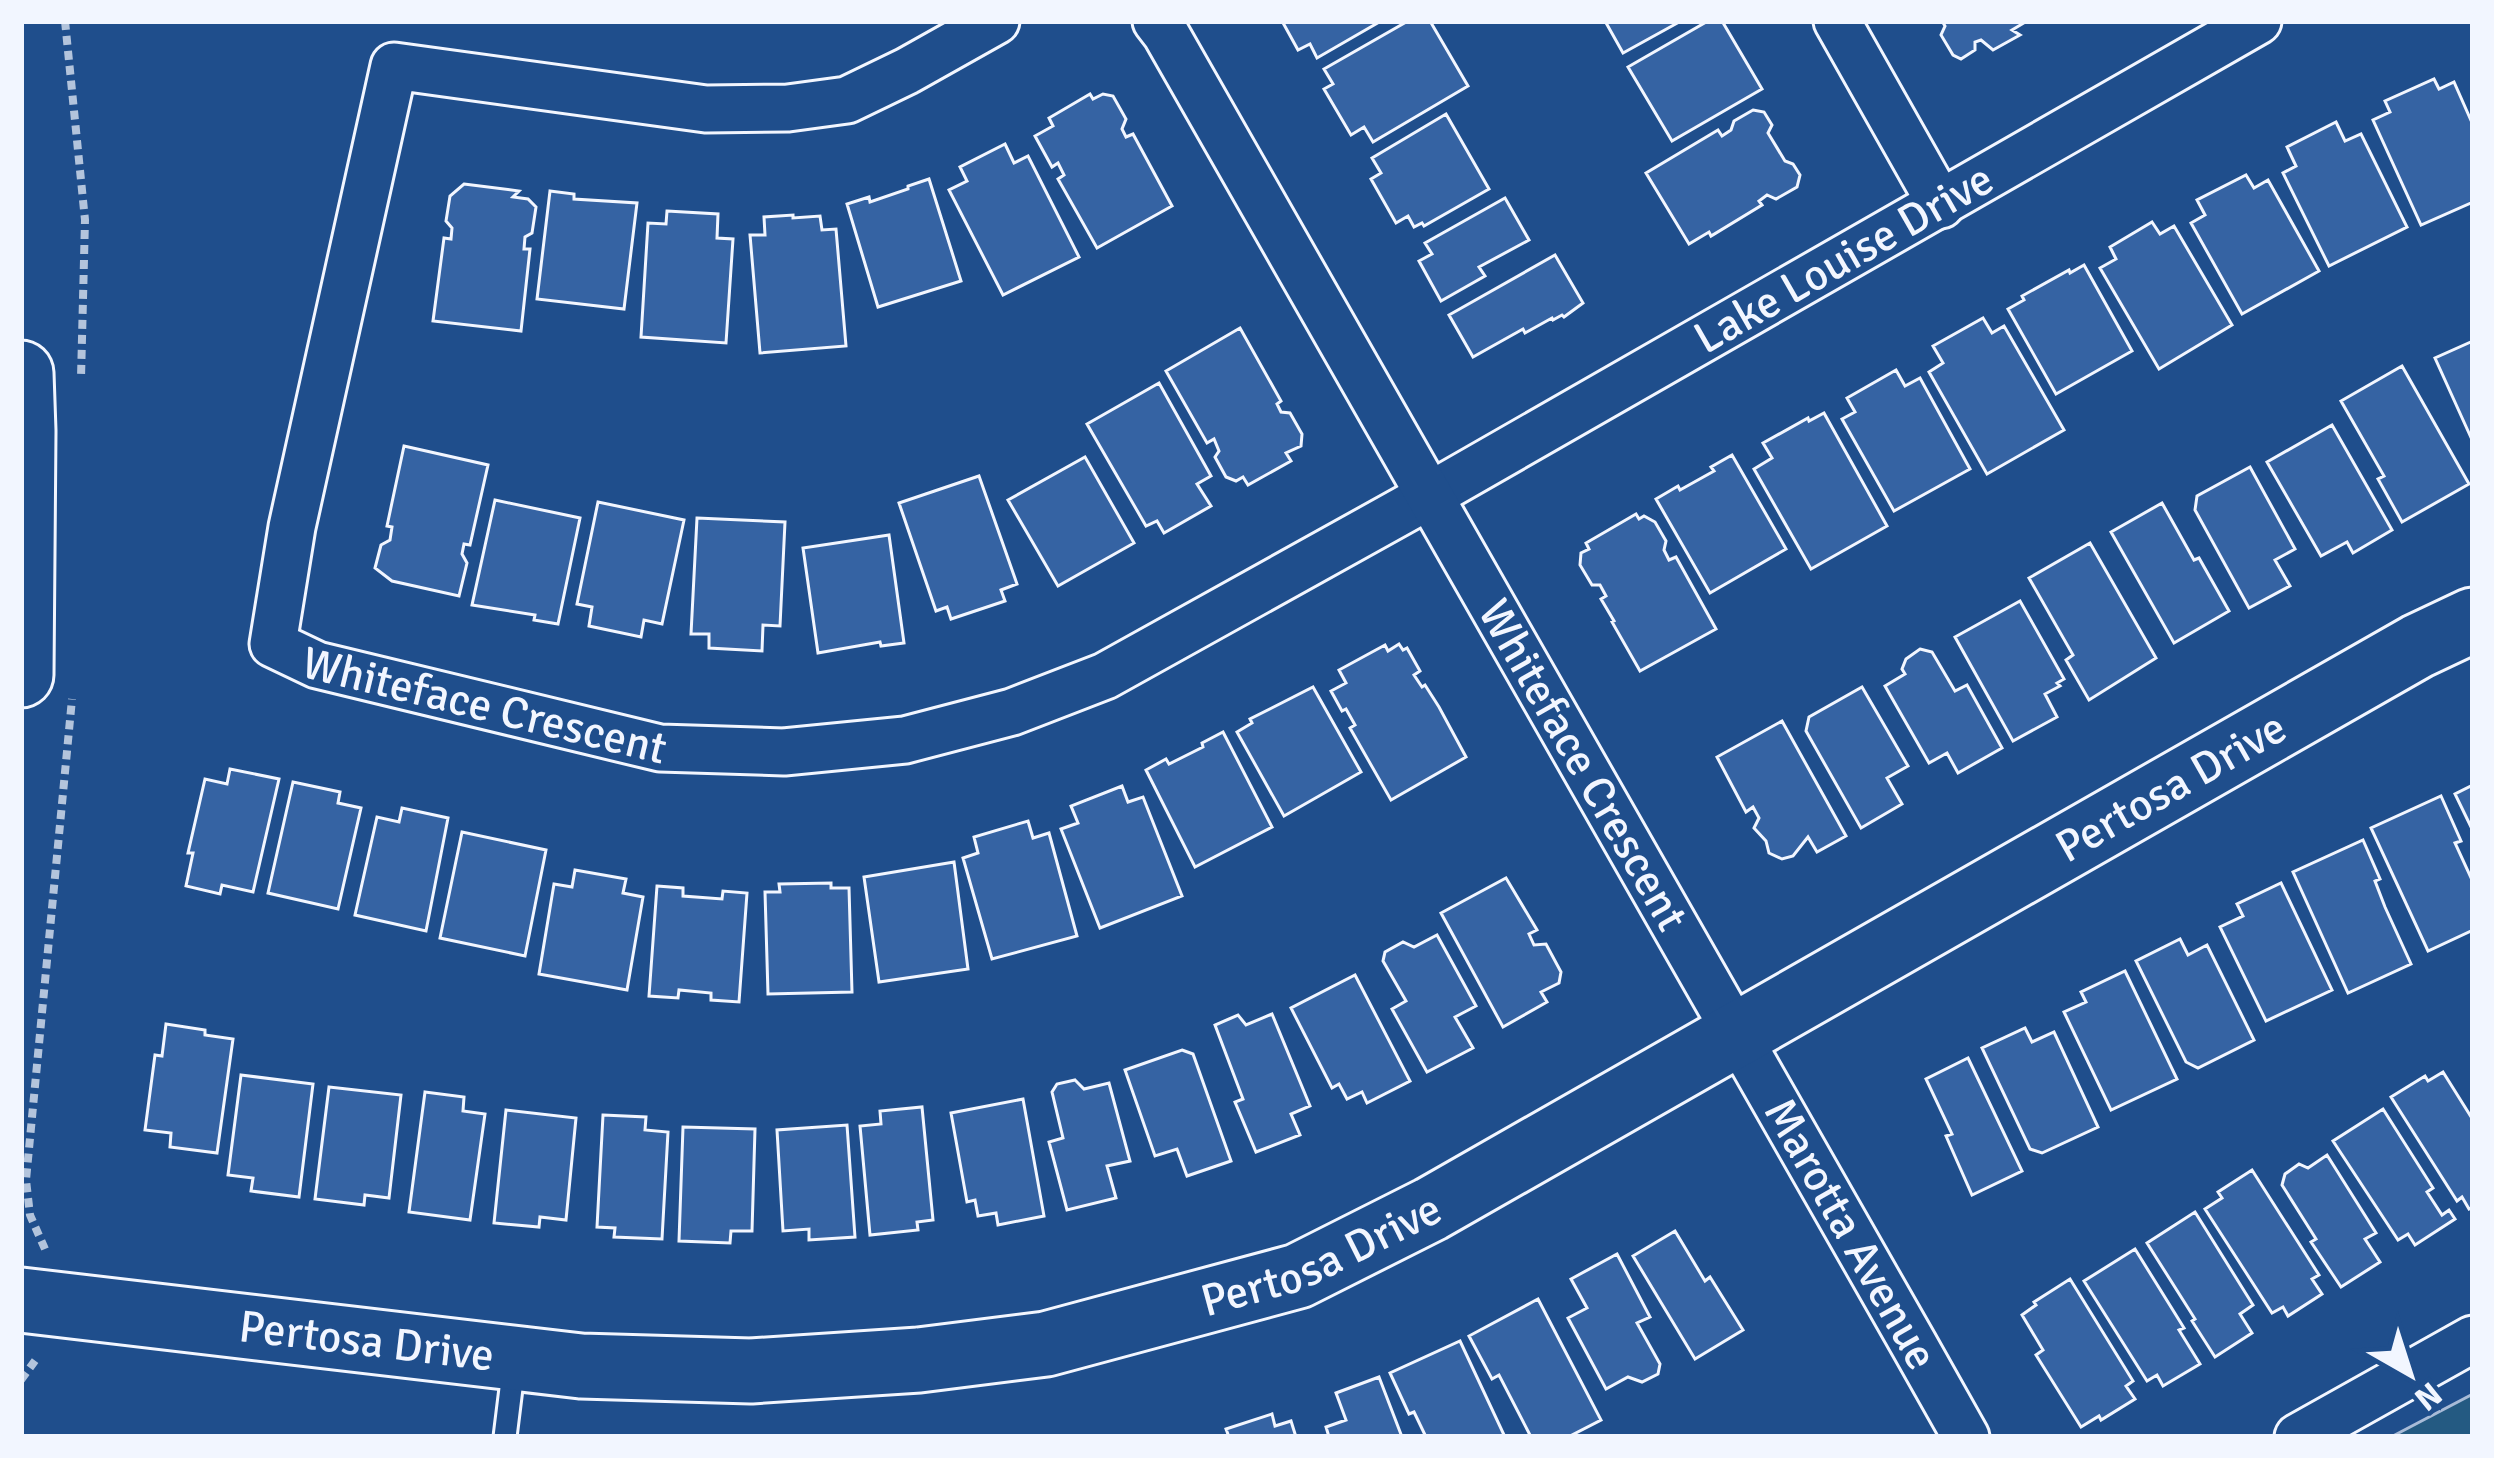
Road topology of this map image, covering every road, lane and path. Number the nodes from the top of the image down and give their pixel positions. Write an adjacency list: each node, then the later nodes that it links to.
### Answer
1 (996, 21): 7 (street, Whiteface Crescent)
2 (1156, 21): 7 (street, Whiteface Crescent)
3 (1837, 21): 5 (street)
4 (2258, 21): 5 (street, Lake Louise Drive)
5 (1941, 205): 7 (street, Lake Louise Drive)
6 (21, 374): 9 (street)
7 (1427, 496): 10 (street, Whiteface Crescent)
8 (2473, 620): 10 (street, Pertosa Drive)
9 (21, 675)
10 (1738, 1032): 13 (street, Pertosa Drive); 16 (street, Marotta Avenue)
11 (31, 1327): 13 (street, Pertosa Drive); 14 (path)
12 (2473, 1339): 17 (street)
13 (515, 1358): 15 (lane)
14 (21, 1380)
15 (505, 1437)
16 (1966, 1437)
17 (2298, 1437)

